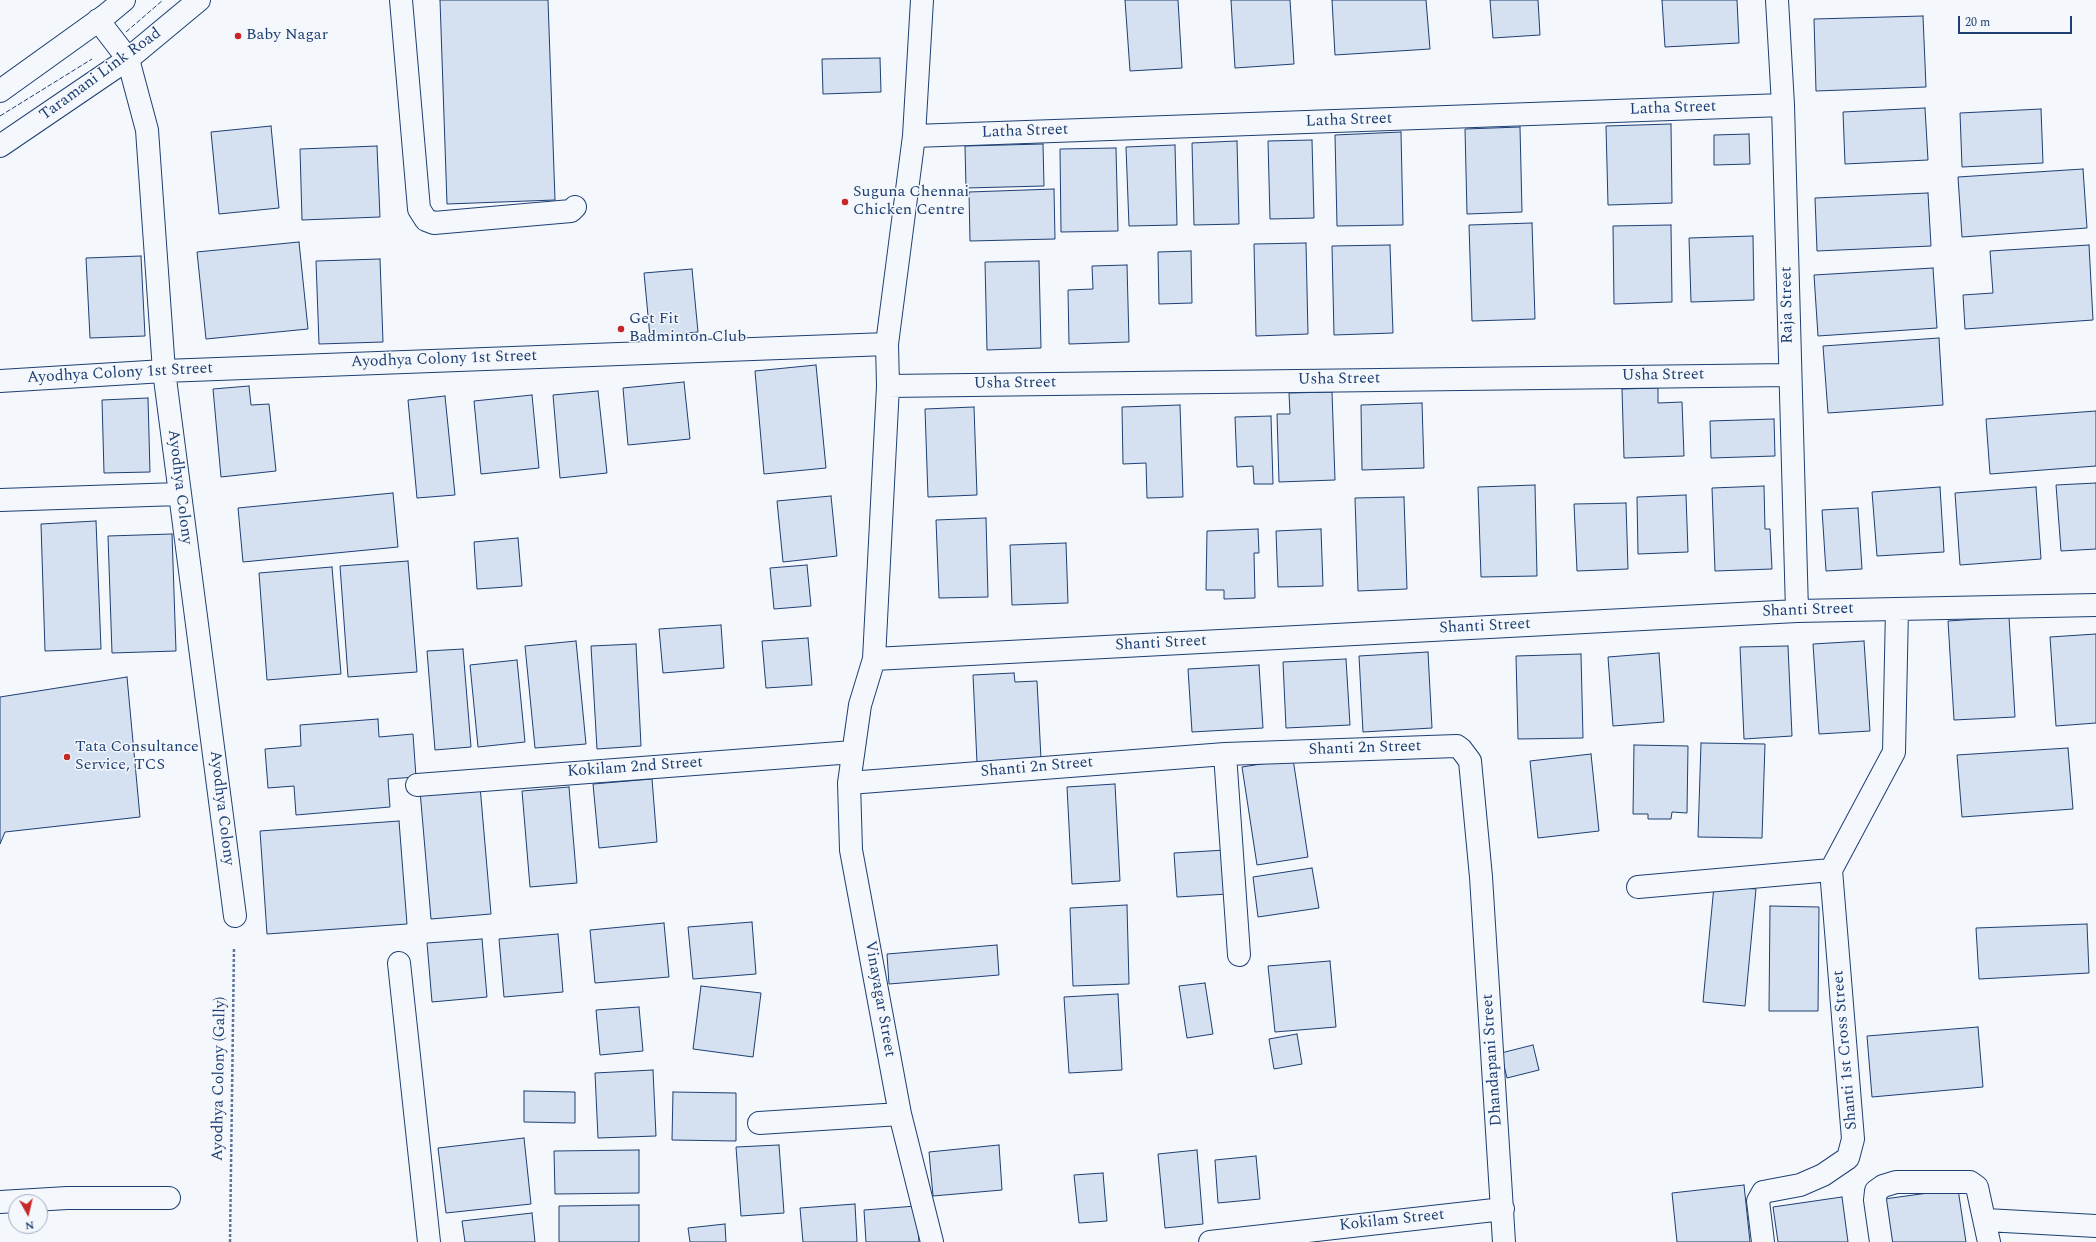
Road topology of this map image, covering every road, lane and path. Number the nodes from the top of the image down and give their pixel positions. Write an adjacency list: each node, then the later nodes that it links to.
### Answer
1 (124, 0): 6 (street)
2 (199, 0): 7 (street, Taramani Link Road)
3 (401, 0): 12 (street)
4 (922, 0): 10 (street, Vinayagar Street)
5 (1777, 0): 9 (street, Raja Street)
6 (98, 20): 7 (street); 8 (street)
7 (128, 59): 11 (street, Taramani Link Road); 14 (street, Ayodhya Colony)
8 (0, 91)
9 (1783, 105): 10 (street, Latha Street); 15 (street, Raja Street)
10 (914, 136): 13 (street, Vinayagar Street)
11 (0, 146)
12 (575, 207)
13 (887, 344): 14 (street, Ayodhya Colony 1st Street); 17 (street, Vinayagar Street)
14 (164, 371): 16 (street, Ayodhya Colony 1st Street); 18 (street, Ayodhya Colony)
15 (1790, 375): 17 (street, Usha Street); 22 (street, Raja Street)
16 (0, 381)
17 (888, 386): 23 (street, Vinayagar Street)
18 (179, 494): 19 (street); 31 (street, Ayodhya Colony)
19 (0, 500)
20 (2096, 605): 21 (street, Shanti Street)
21 (1897, 609): 22 (street, Shanti Street); 29 (street)
22 (1797, 611): 23 (street, Shanti Street)
23 (874, 659): 25 (street, Vinayagar Street)
24 (1457, 746): 26 (street, Shanti 2n Street); 38 (street, Dhandapani Street)
25 (852, 752): 27 (street, Vinayagar Street); 28 (street, Kokilam 2nd Street)
26 (1226, 754): 27 (street, Shanti 2n Street); 32 (street)
27 (850, 783): 34 (street, Vinayagar Street)
28 (418, 785)
29 (1831, 870): 30 (street); 46 (street, Shanti 1st Cross Street)
30 (1638, 887)
31 (235, 916): 42 (path, Ayodhya Colony (Gally))
32 (1239, 955)
33 (399, 963): 43 (street)
34 (900, 1114): 35 (street); 44 (street, Vinayagar Street)
35 (759, 1123)
36 (169, 1198): 37 (street)
37 (0, 1202)
38 (1503, 1209): 41 (street, Kokilam Street); 45 (street, Dhandapani Street)
39 (1986, 1220): 40 (street); 47 (street); 48 (street)
40 (2096, 1226)
41 (1221, 1241)
42 (230, 1242)
43 (429, 1242)
44 (932, 1242)
45 (1504, 1242)
46 (1763, 1242)
47 (1881, 1242)
48 (1989, 1242)

